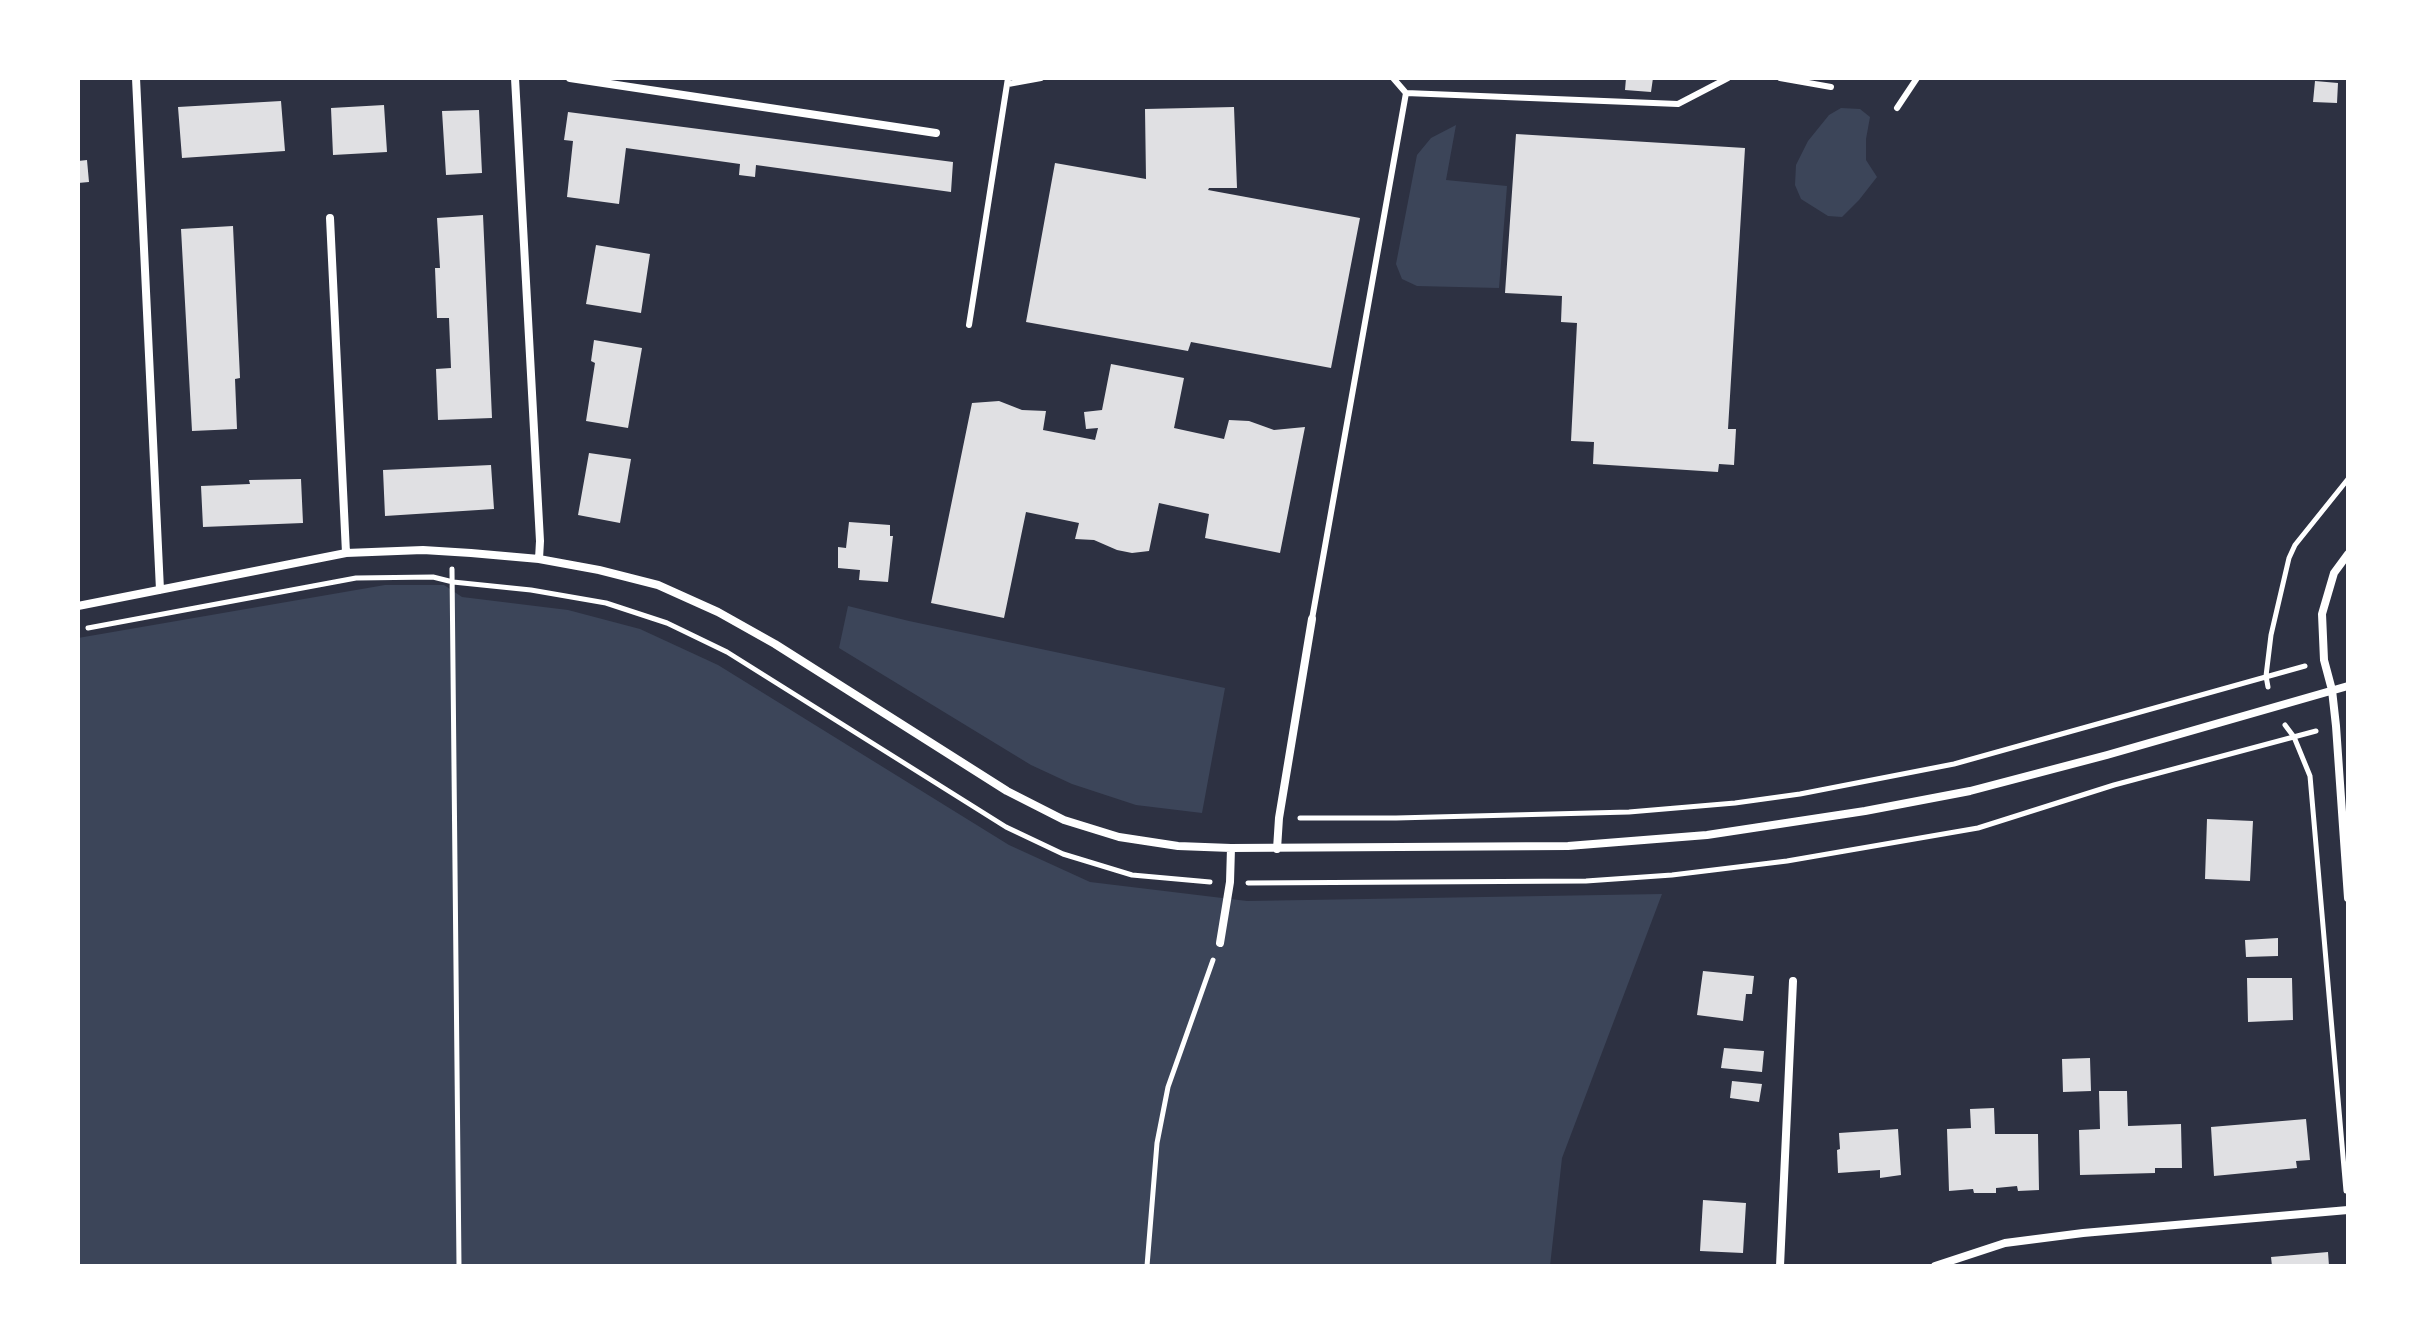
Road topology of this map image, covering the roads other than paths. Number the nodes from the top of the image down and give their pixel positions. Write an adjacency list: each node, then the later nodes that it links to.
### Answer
1 (136, 78): 19 (street)
2 (515, 78): 18 (street)
3 (570, 78): 13 (street)
4 (1041, 78): 9 (lane)
5 (1393, 78): 11 (lane)
6 (1728, 78): 11 (lane)
7 (1780, 78): 10 (lane)
8 (1917, 78): 12 (lane)
9 (1008, 81): 15 (lane)
10 (1831, 87)
11 (1406, 93): 21 (lane)
12 (1897, 108)
13 (936, 133)
14 (330, 218): 16 (street)
15 (969, 325)
16 (346, 553): 18 (street); 19 (street)
17 (2348, 554): 23 (street)
18 (539, 559): 24 (street)
19 (160, 590): 20 (street)
20 (78, 606)
21 (1312, 619): 25 (street)
22 (2348, 686): 23 (street)
23 (2332, 690): 25 (street); 26 (street)
24 (1231, 848): 25 (street); 27 (street)
25 (1277, 849)
26 (2348, 898)
27 (1220, 943)
28 (1793, 981): 30 (street)
29 (2348, 1210): 31 (street)
30 (1780, 1266)
31 (1935, 1266)

